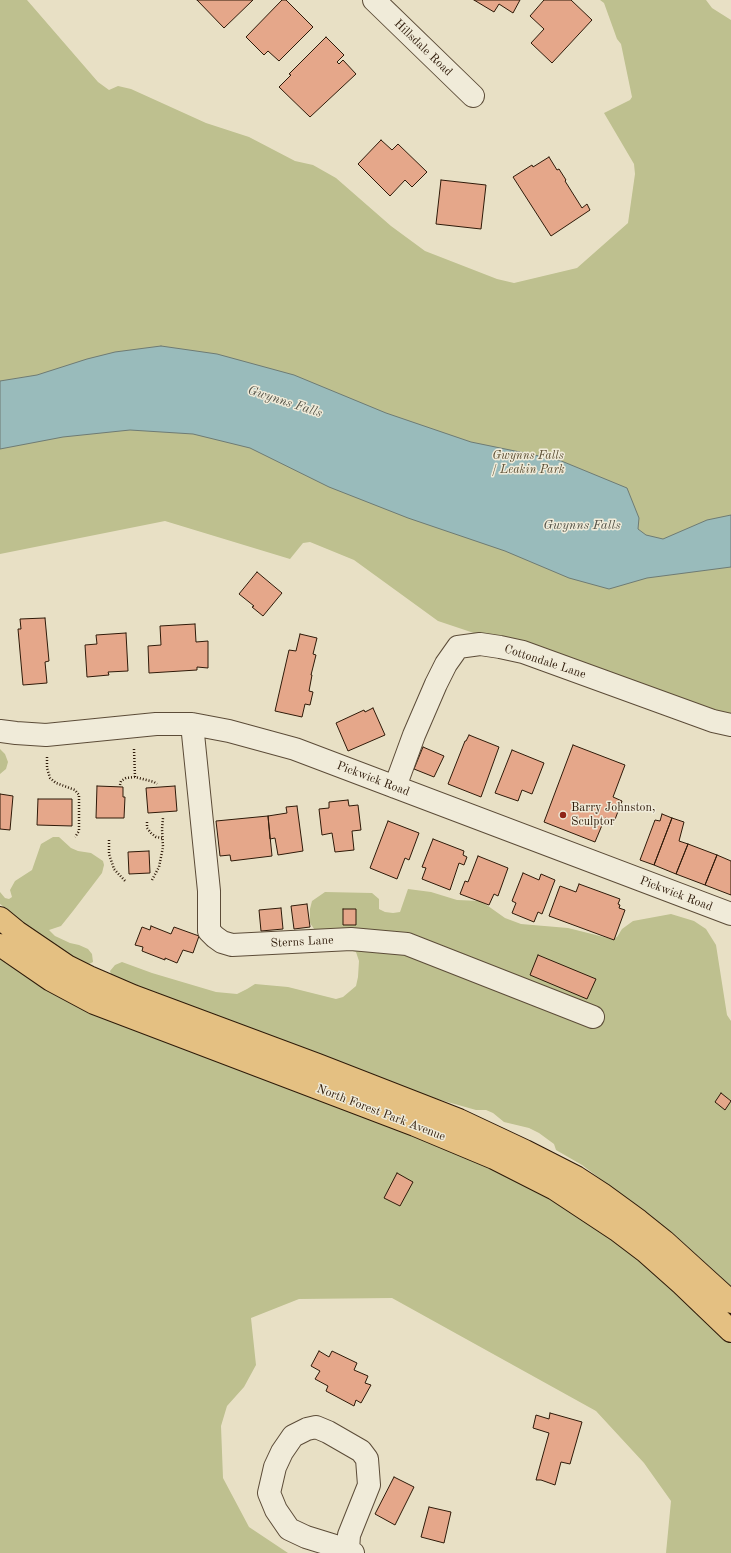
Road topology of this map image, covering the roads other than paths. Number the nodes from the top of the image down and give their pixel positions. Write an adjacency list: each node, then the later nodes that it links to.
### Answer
1 (374, 0): 2 (street, Hillsdale Road)
2 (473, 96)
3 (192, 724): 5 (street, Pickwick Road); 6 (street, Pickwick Road); 10 (street, Sterns Lane)
4 (731, 725): 6 (street, Cottondale Lane)
5 (0, 731)
6 (395, 788): 7 (street, Pickwick Road)
7 (731, 914)
8 (0, 918): 11 (main road, North Forest Park Avenue)
9 (0, 945): 12 (main road, North Forest Park Avenue)
10 (593, 1017)
11 (731, 1302)
12 (731, 1331)
13 (351, 1552): 13 (street)

